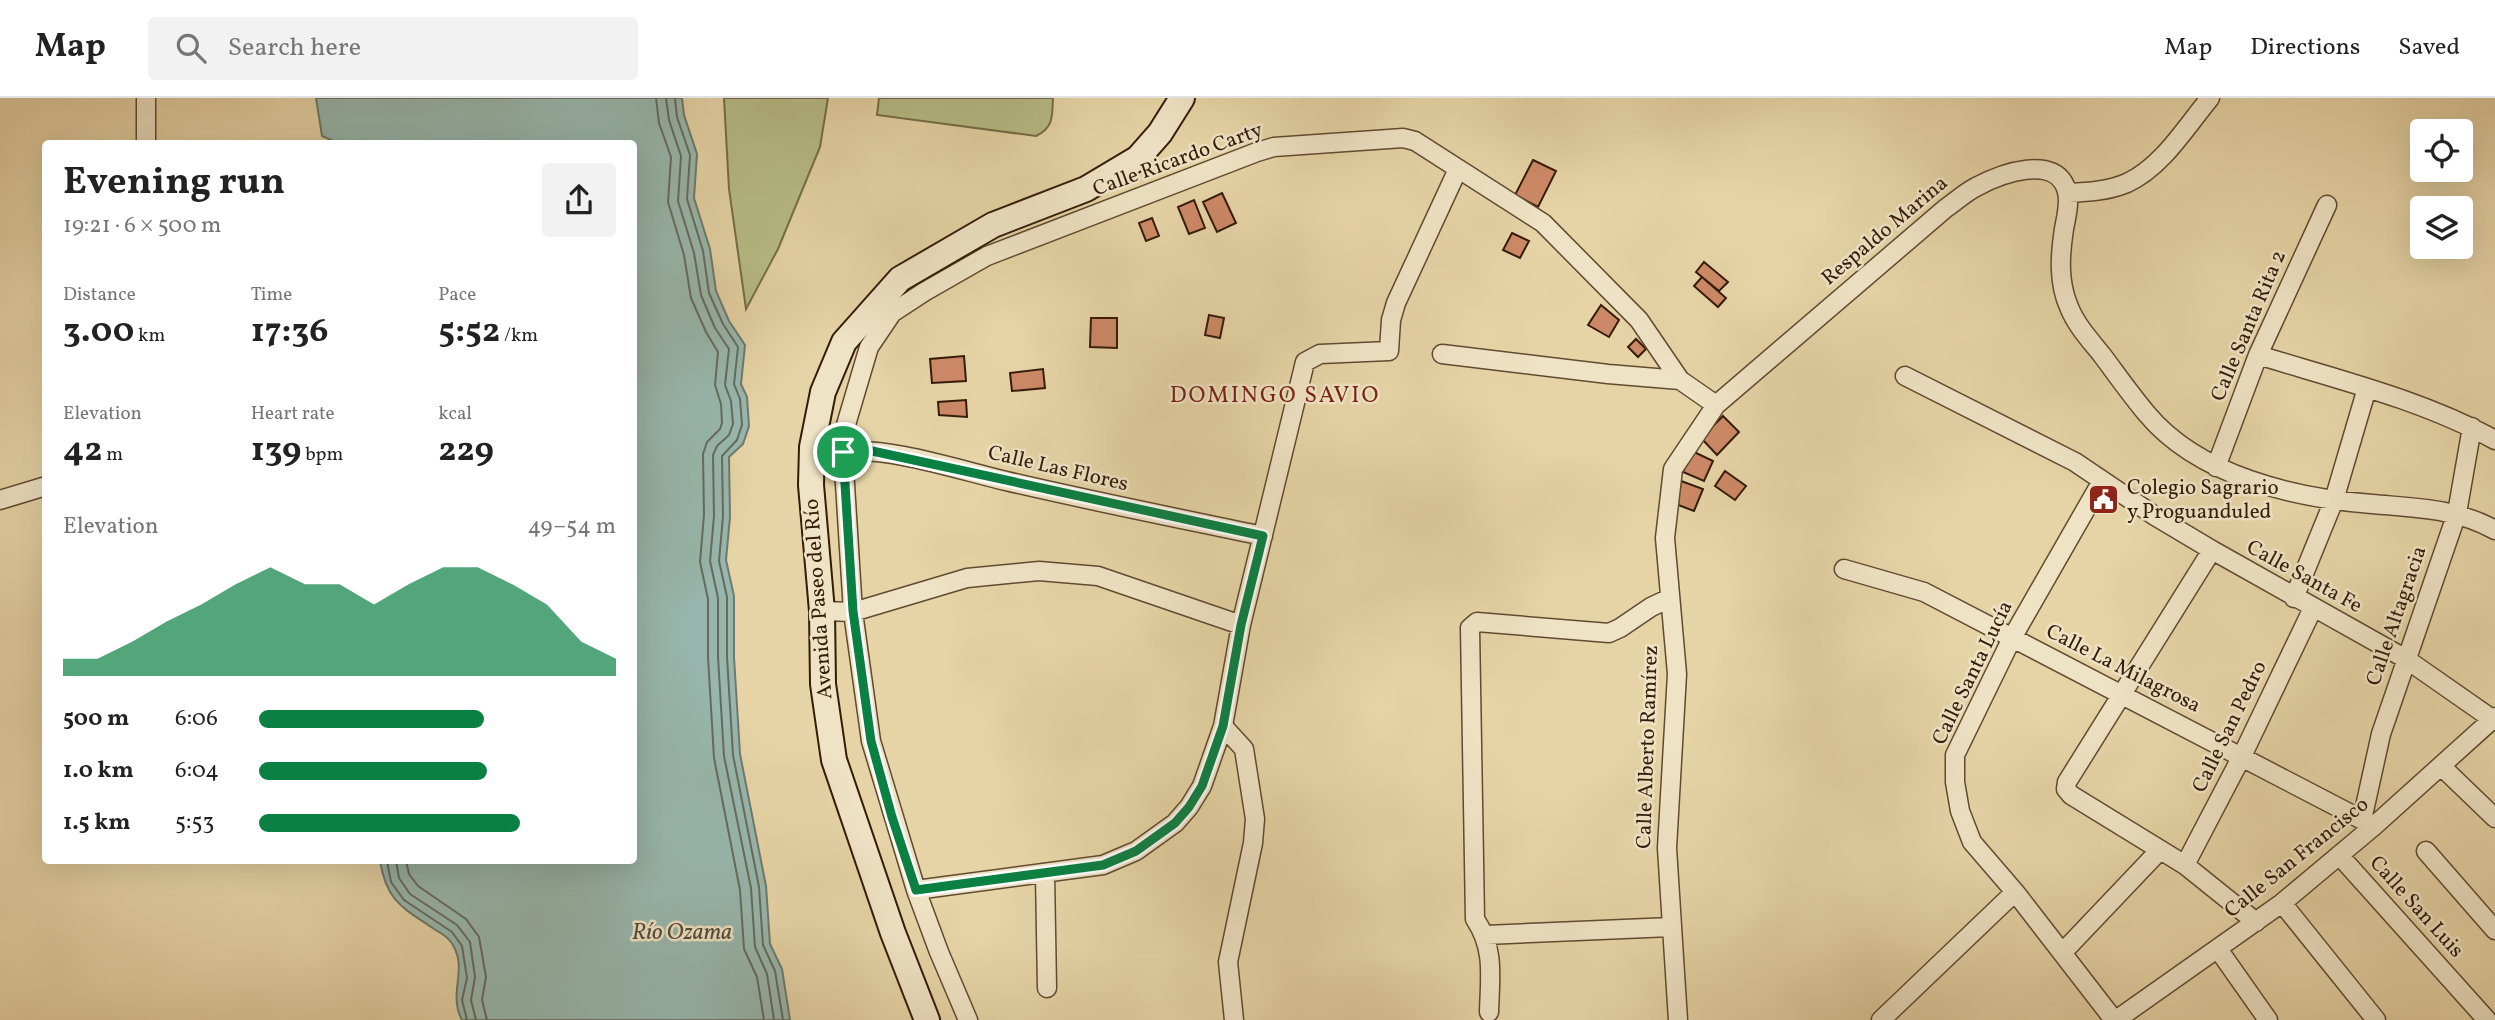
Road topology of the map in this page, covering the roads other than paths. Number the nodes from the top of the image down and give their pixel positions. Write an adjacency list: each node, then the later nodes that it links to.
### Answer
1 (146, 98): 4 (street)
2 (1182, 98): 30 (street, Avenida Paseo del Río)
3 (2210, 98): 6 (street)
4 (146, 140)
5 (1458, 169): 11 (street, Calle Ricardo Carty); 16 (street, Calle Ricardo Carty); 24 (street)
6 (2068, 193): 13 (street, Respaldo Marina); 17 (street)
7 (2327, 205): 9 (street, Calle Santa Rita 2)
8 (1442, 354): 11 (street)
9 (2258, 355): 12 (street); 17 (street, Calle Santa Rita 2)
10 (1905, 376): 18 (street, Calle Santa Fe)
11 (1680, 380): 13 (street, Calle Ricardo Carty)
12 (2367, 388): 14 (street); 21 (street)
13 (1716, 405): 27 (street, Calle Alberto Ramírez)
14 (2472, 427): 15 (street); 22 (street, Calle Altagracia)
15 (2495, 440)
16 (843, 452): 24 (street, Calle Las Flores); 31 (street, Avenida Paseo del Río)
17 (2216, 467): 21 (street)
18 (2102, 481): 25 (street, Calle Santa Fe); 33 (street, Calle Santa Lucía)
19 (42, 487): 20 (street)
20 (0, 500)
21 (2334, 500): 22 (street); 28 (street)
22 (2457, 513): 23 (street); 34 (street, Calle Altagracia)
23 (2495, 530)
24 (1263, 536): 32 (street)
25 (2212, 550): 28 (street, Calle Santa Fe); 35 (street)
26 (1844, 569): 33 (street, Calle La Milagrosa)
27 (1670, 598): 51 (street, Calle Alberto Ramírez); 53 (street)
28 (2294, 598): 29 (street, Calle Santa Fe)
29 (2313, 608): 34 (street, Calle Santa Fe); 38 (street, Calle San Pedro)
30 (822, 611): 31 (street); 58 (street, Avenida Paseo del Río)
31 (853, 611): 32 (street); 47 (street, Avenida Paseo del Río)
32 (1241, 625): 37 (street)
33 (2012, 638): 35 (street, Calle La Milagrosa); 48 (street, Calle Santa Lucía)
34 (2406, 659): 36 (street, Calle Santa Fe); 41 (street, Calle Altagracia)
35 (2122, 694): 38 (street, Calle La Milagrosa); 42 (street)
36 (2494, 719): 39 (street, Calle San Francisco)
37 (1223, 726): 46 (street); 60 (street)
38 (2242, 756): 41 (street, Calle La Milagrosa); 45 (street, Calle San Pedro)
39 (2441, 766): 40 (street); 41 (street, Calle San Francisco)
40 (2495, 818)
41 (2368, 823): 44 (street, Calle San Francisco)
42 (2160, 849): 45 (street); 55 (street)
43 (2426, 851): 52 (street)
44 (2339, 855): 49 (street, Calle San Francisco); 66 (street, Calle San Luis)
45 (2185, 865): 50 (street)
46 (1045, 874): 47 (street); 56 (street)
47 (916, 890): 59 (street, Avenida Paseo del Río)
48 (2015, 892): 55 (street, Calle Santa Lucía); 62 (street)
49 (2282, 903): 50 (street, Calle San Francisco); 65 (street)
50 (2256, 922): 54 (street, Calle San Francisco)
51 (1671, 927): 53 (street); 61 (street, Calle Alberto Ramírez)
52 (2495, 930)
53 (1486, 935): 57 (street)
54 (2218, 948): 63 (street, Calle San Francisco); 64 (street)
55 (2063, 952): 63 (street, Calle Santa Lucía)
56 (1047, 988)
57 (1489, 1012)
58 (927, 1020)
59 (968, 1020)
60 (1234, 1020)
61 (1678, 1020)
62 (1881, 1020)
63 (2115, 1020)
64 (2268, 1020)
65 (2376, 1020)
66 (2487, 1020)

